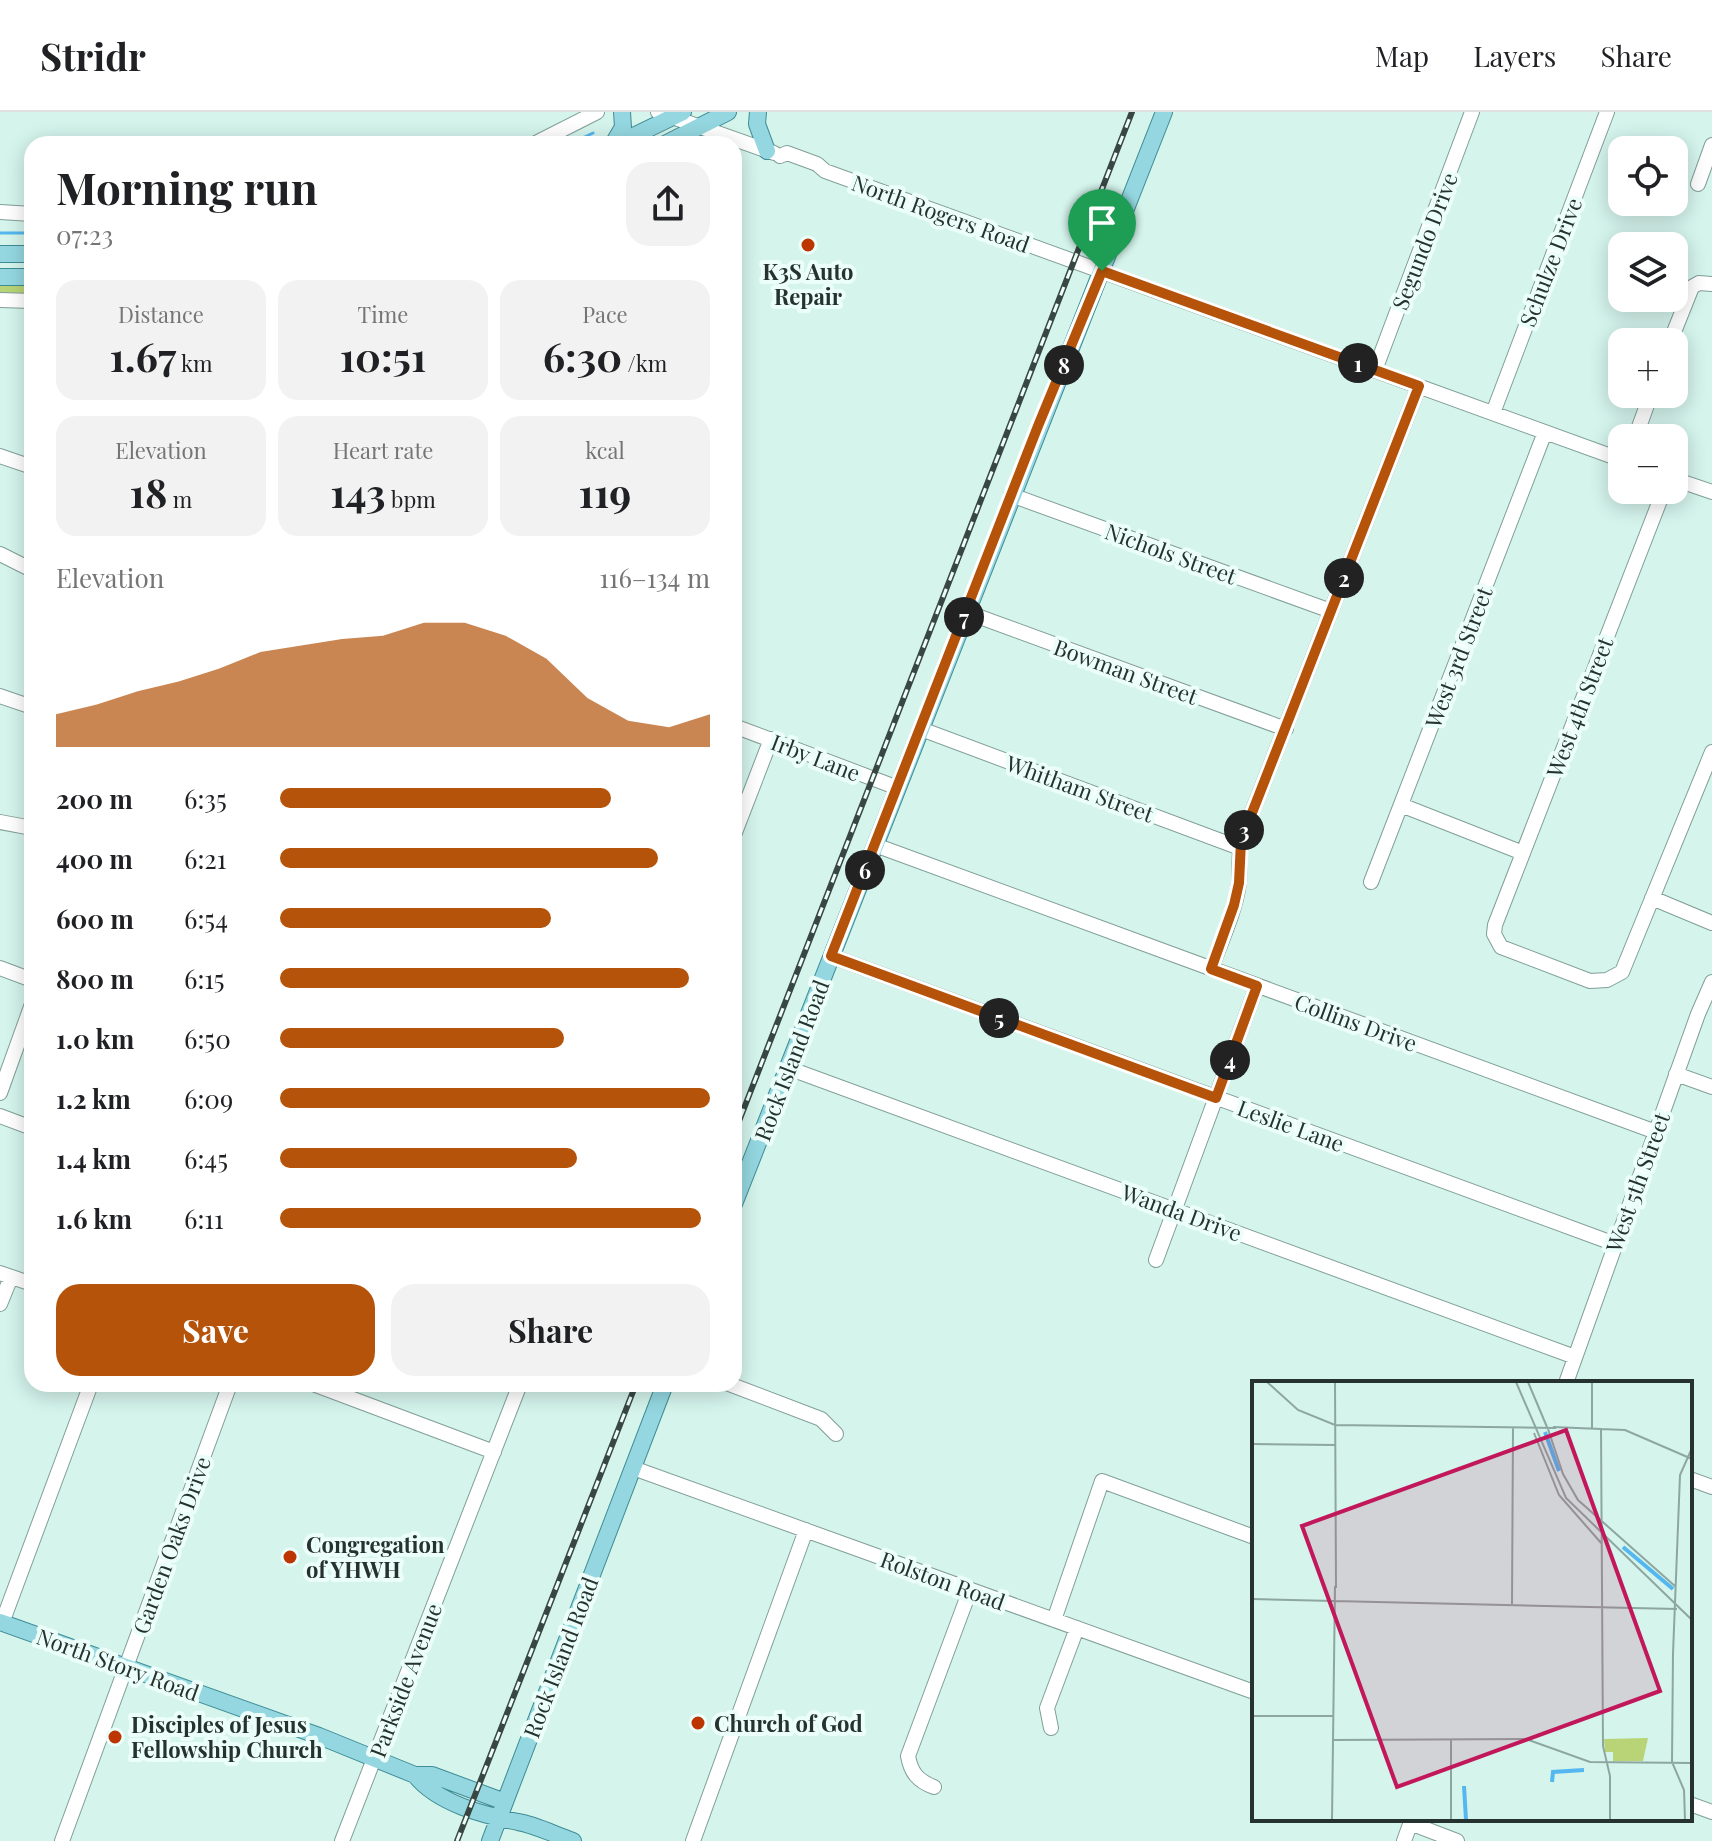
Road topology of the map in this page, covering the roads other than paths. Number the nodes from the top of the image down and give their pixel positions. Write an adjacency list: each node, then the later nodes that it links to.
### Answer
1 (622, 112): 11 (main road)
2 (728, 112): 9 (main road)
3 (758, 112): 17 (main road)
4 (1164, 112): 23 (main road, Rock Island Road)
5 (1472, 112): 30 (street, Segundo Drive)
6 (1607, 112): 32 (street, Schulze Drive)
7 (592, 114): 10 (street)
8 (671, 114): 9 (street, North Rogers Road); 12 (main road)
9 (700, 127): 13 (main road); 14 (street, North Rogers Road)
10 (549, 136)
11 (620, 136)
12 (630, 136)
13 (681, 136)
14 (720, 136)
15 (742, 145): 17 (street, North Rogers Road)
16 (1712, 145): 18 (street)
17 (774, 153): 23 (street, North Rogers Road)
18 (1698, 184)
19 (0, 212): 20 (street)
20 (24, 214)
21 (0, 254): 22 (main road)
22 (24, 254)
23 (1102, 271): 30 (street, North Rogers Road); 39 (main road, Rock Island Road)
24 (0, 277): 25 (main road)
25 (24, 277)
26 (1712, 284): 29 (street)
27 (0, 300): 28 (street)
28 (24, 301)
29 (1676, 328)
30 (1375, 370): 31 (street, North Rogers Road)
31 (1419, 386): 32 (street, North Rogers Road); 43 (street)
32 (1493, 413): 33 (street, North Rogers Road)
33 (1545, 432): 34 (street, North Rogers Road); 53 (street, West 3rd Street)
34 (1608, 455)
35 (0, 456): 36 (street)
36 (24, 464)
37 (1688, 484): 38 (street)
38 (1712, 492)
39 (1011, 495): 43 (street, Nichols Street); 44 (main road, Rock Island Road)
40 (1659, 504): 59 (street, West 4th Street)
41 (0, 554): 42 (street)
42 (24, 566)
43 (1331, 611): 49 (street)
44 (966, 612): 48 (main road, Rock Island Road); 49 (street, Bowman Street)
45 (0, 696): 46 (street)
46 (24, 704)
47 (742, 729): 50 (street, Irby Lane)
48 (921, 729): 52 (main road, Rock Island Road); 58 (street, Whitham Street)
49 (1286, 729): 58 (street)
50 (771, 739): 52 (street, Irby Lane); 54 (street)
51 (1712, 752): 61 (street)
52 (898, 788): 57 (main road, Rock Island Road)
53 (1401, 805): 59 (street); 60 (street, West 3rd Street)
54 (742, 814)
55 (0, 822): 56 (street)
56 (24, 826)
57 (875, 845): 63 (main road, Rock Island Road); 65 (street, Collins Drive)
58 (1240, 848): 65 (street)
59 (1523, 853): 61 (street, West 4th Street)
60 (1371, 882)
61 (1652, 898): 62 (street)
62 (1712, 923)
63 (831, 956): 70 (main road, Rock Island Road); 74 (street, Leslie Lane)
64 (0, 968): 66 (street)
65 (1211, 969): 68 (street, Collins Drive)
66 (24, 977)
67 (1712, 982): 71 (street, West 5th Street)
68 (1257, 986): 74 (street); 77 (street, Collins Drive)
69 (24, 1026): 73 (street)
70 (788, 1068): 78 (main road, Rock Island Road); 79 (street, Wanda Drive)
71 (1676, 1074): 72 (street); 77 (street, West 5th Street)
72 (1712, 1087)
73 (0, 1093)
74 (1216, 1098): 79 (street); 80 (street, Leslie Lane)
75 (0, 1116): 76 (street)
76 (24, 1125)
77 (1656, 1132): 80 (street, West 5th Street)
78 (742, 1184)
79 (1175, 1209): 81 (street); 85 (street, Wanda Drive)
80 (1615, 1244): 85 (street, West 5th Street)
81 (1156, 1260)
82 (5, 1275): 83 (street); 84 (street)
83 (24, 1281)
84 (0, 1304)
85 (1575, 1357): 86 (street, West 5th Street)
86 (1567, 1381)
87 (742, 1389): 93 (street)
88 (88, 1392): 102 (street)
89 (227, 1392): 104 (street, Garden Oaks Drive)
90 (334, 1392): 94 (street)
91 (517, 1392): 94 (street, Parkside Avenue)
92 (662, 1392): 95 (main road, Rock Island Road)
93 (836, 1434)
94 (494, 1452): 107 (street, Parkside Avenue)
95 (633, 1468): 98 (street, Rolston Road); 110 (main road, Rock Island Road)
96 (1692, 1480): 97 (street)
97 (1712, 1487)
98 (806, 1530): 100 (street, Rolston Road); 120 (street)
99 (1252, 1536): 101 (street)
100 (970, 1590): 101 (street, Rolston Road); 109 (street)
101 (1054, 1620): 103 (street, Rolston Road)
102 (1, 1622): 104 (main road, North Story Road)
103 (1077, 1628): 105 (street, Rolston Road); 106 (street)
104 (126, 1668): 107 (main road, North Story Road); 116 (street, Garden Oaks Drive)
105 (1252, 1691)
106 (1051, 1728)
107 (375, 1758): 108 (main road, North Story Road); 117 (street, Parkside Avenue)
108 (415, 1775): 110 (main road, North Story Road); 113 (main road, North Story Road)
109 (934, 1787)
110 (505, 1802): 113 (main road, Rock Island Road); 115 (main road)
111 (1692, 1805): 112 (street)
112 (1712, 1812)
113 (498, 1819): 115 (main road, North Story Road); 118 (main road, Rock Island Road)
114 (1411, 1821): 121 (street); 122 (street)
115 (520, 1822): 119 (main road, North Story Road)
116 (62, 1841)
117 (342, 1841)
118 (490, 1841)
119 (573, 1841)
120 (693, 1841)
121 (1404, 1841)
122 (1457, 1841)

